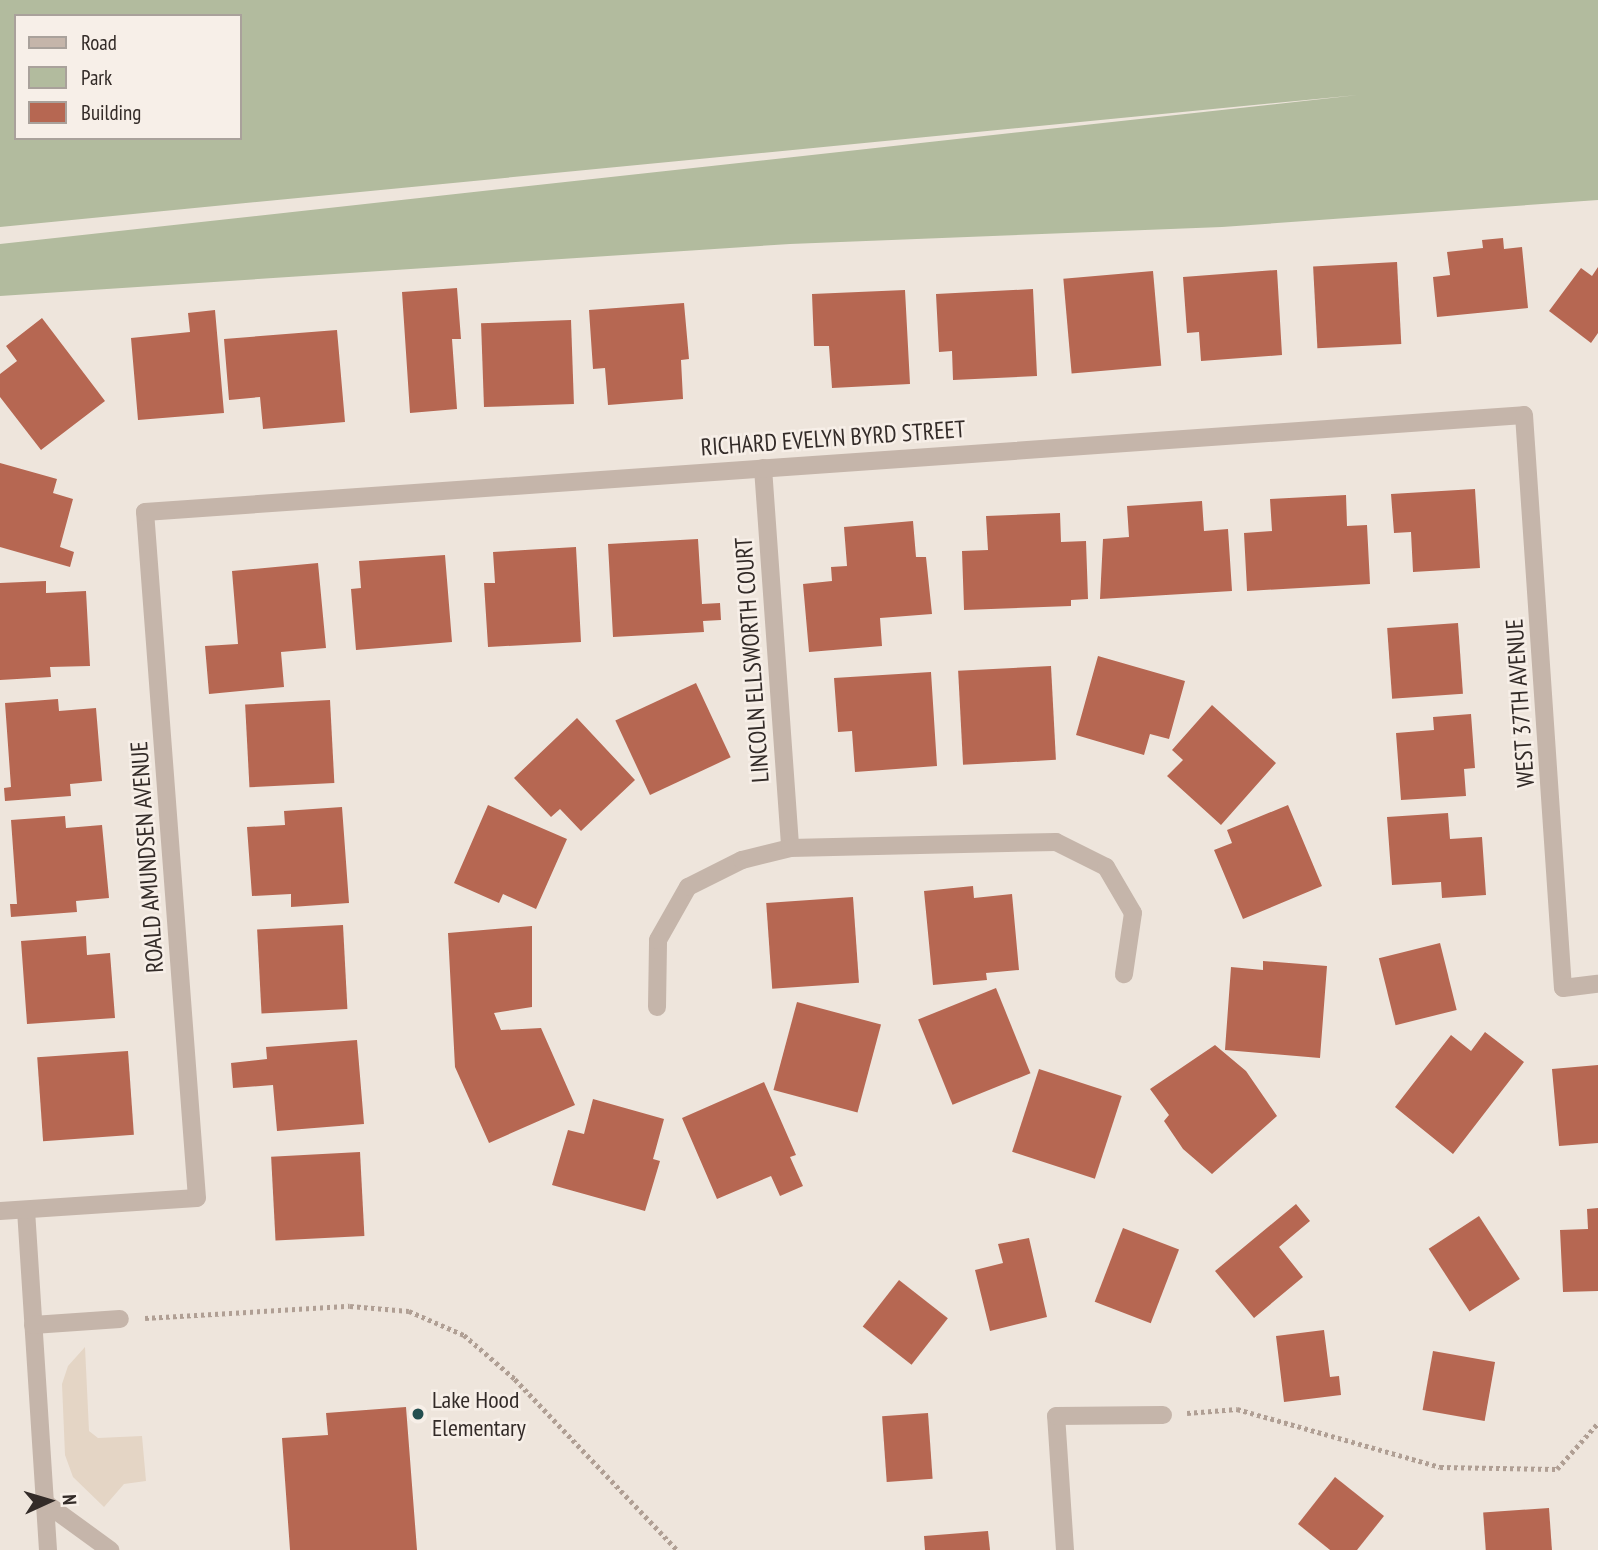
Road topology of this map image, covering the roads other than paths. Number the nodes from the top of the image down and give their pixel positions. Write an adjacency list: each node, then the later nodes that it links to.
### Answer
1 (1524, 415): 2 (street, RICHARD EVELYN BYRD STREET); 6 (street, WEST 37TH AVENUE)
2 (763, 468): 3 (street, RICHARD EVELYN BYRD STREET); 4 (street, LINCOLN ELLSWORTH COURT)
3 (145, 512): 8 (street, ROALD AMUNDSEN AVENUE)
4 (790, 848): 5 (street); 7 (street)
5 (1124, 974)
6 (1598, 984)
7 (657, 1007)
8 (26, 1210): 9 (street); 11 (street)
9 (0, 1212)
10 (120, 1319): 11 (street)
11 (33, 1325): 13 (street)
12 (1168, 1414): 16 (street)
13 (44, 1502): 14 (street); 15 (street)
14 (47, 1550)
15 (110, 1550)
16 (1065, 1550)

